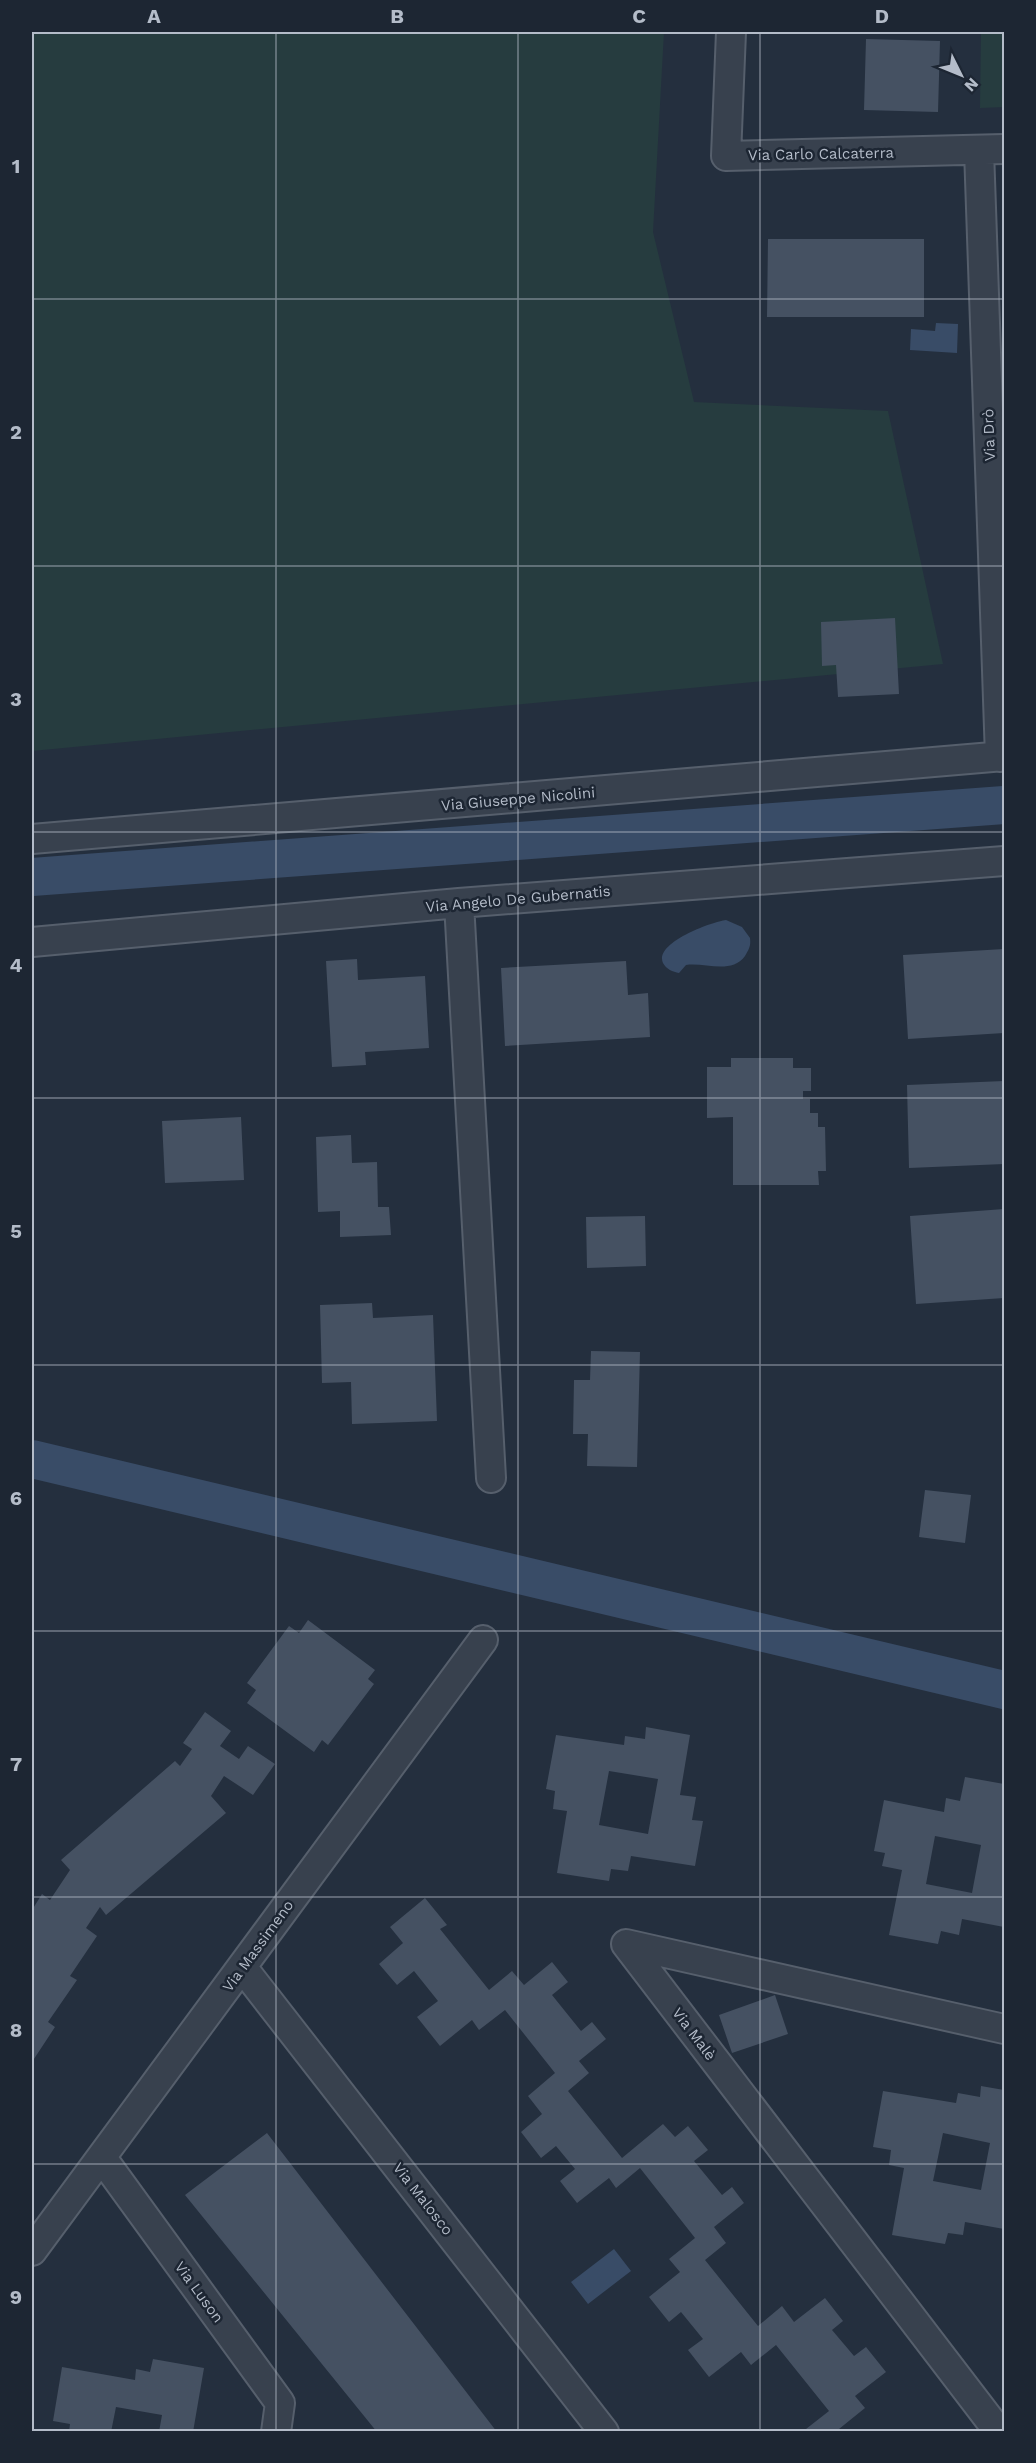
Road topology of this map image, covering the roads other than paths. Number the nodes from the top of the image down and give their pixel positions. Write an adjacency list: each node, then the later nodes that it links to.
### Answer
1 (731, 32): 2 (street, Via Carlo Calcaterra)
2 (992, 149): 3 (street, Via Drò)
3 (1002, 757): 4 (street, Via Giuseppe Nicolini)
4 (32, 839)
5 (1005, 861): 6 (street, Via Angelo De Gubernatis)
6 (459, 903): 7 (street, Via Angelo De Gubernatis); 8 (street)
7 (32, 942)
8 (491, 1478)
9 (483, 1640): 10 (street, Via Massimeno)
10 (242, 1967): 12 (street, Via Massimeno); 15 (street, Via Malosco)
11 (1005, 2029): 16 (street, Via Malè)
12 (102, 2158): 13 (street, Via Massimeno); 14 (street, Via Luson)
13 (32, 2251)
14 (276, 2432)
15 (604, 2432)
16 (999, 2432)

